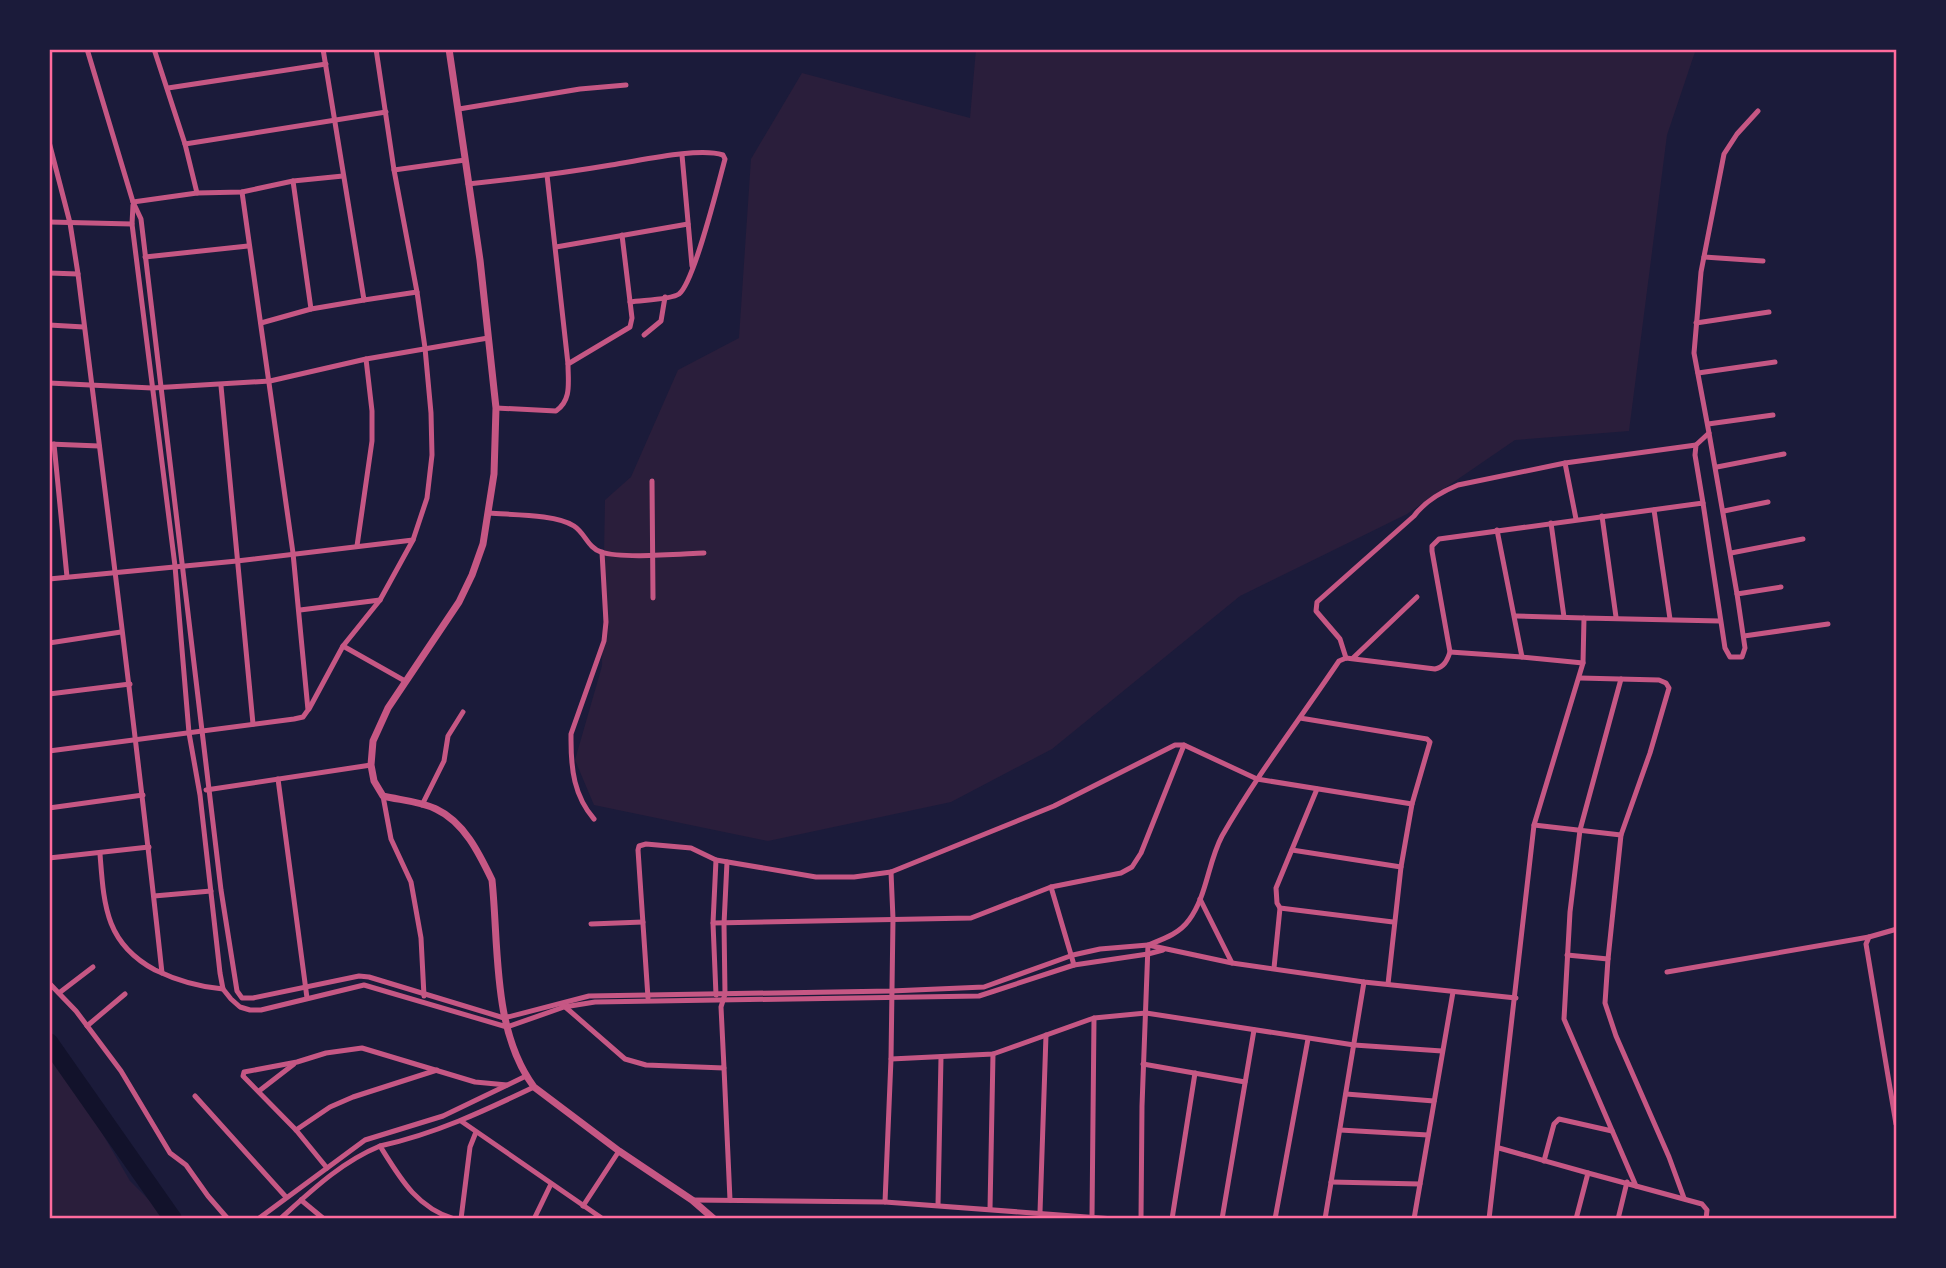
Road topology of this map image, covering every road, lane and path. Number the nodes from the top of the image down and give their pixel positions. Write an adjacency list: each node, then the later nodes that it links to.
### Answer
1 (88, 49): 26 (street)
2 (154, 49): 8 (street)
3 (323, 49): 6 (street)
4 (376, 49): 11 (street)
5 (449, 49): 9 (street)
6 (326, 64): 8 (street); 12 (street)
7 (626, 85): 9 (street)
8 (168, 88): 14 (street)
9 (459, 109): 16 (street)
10 (1758, 111): 35 (street)
11 (386, 112): 12 (street); 17 (street)
12 (335, 120): 14 (street); 21 (street)
13 (49, 142): 19 (street)
14 (185, 144): 25 (street)
15 (682, 155): 20 (street); 30 (street); 37 (street)
16 (466, 160): 17 (street); 23 (street)
17 (394, 170): 40 (street)
18 (49, 171): 19 (street)
19 (57, 171): 28 (street)
20 (547, 175): 23 (street); 33 (street)
21 (343, 176): 22 (street); 42 (street)
22 (293, 181): 24 (street); 44 (street)
23 (468, 184): 51 (street)
24 (242, 192): 25 (street); 32 (street)
25 (197, 193): 26 (street)
26 (133, 202): 29 (street); 34 (street)
27 (49, 222): 28 (street)
28 (70, 223): 29 (street); 39 (street)
29 (132, 224): 61 (street)
30 (688, 224): 31 (street); 37 (street)
31 (622, 235): 33 (street); 43 (street)
32 (248, 246): 34 (street); 46 (street)
33 (556, 247): 55 (street)
34 (145, 257): 62 (street)
35 (1704, 257): 36 (street); 47 (street)
36 (1763, 261)
37 (692, 269): 41 (street)
38 (49, 273): 39 (street)
39 (78, 274): 49 (street)
40 (417, 292): 42 (street); 52 (street)
41 (666, 297): 43 (street); 50 (street)
42 (364, 300): 44 (street)
43 (631, 302): 55 (street)
44 (312, 309): 46 (street)
45 (1769, 312): 47 (street)
46 (261, 323): 57 (street)
47 (1696, 323): 56 (street)
48 (49, 325): 49 (street)
49 (85, 327): 59 (street)
50 (644, 335)
51 (488, 338): 52 (street); 63 (street)
52 (425, 348): 53 (street); 84 (street)
53 (366, 359): 57 (street); 85 (street)
54 (1774, 362): 56 (street)
55 (568, 364): 63 (street)
56 (1698, 373): 65 (street)
57 (270, 381): 60 (street); 87 (street)
58 (49, 383): 59 (street)
59 (93, 384): 61 (street); 69 (street)
60 (221, 386): 62 (street); 91 (street)
61 (152, 388): 62 (street); 92 (street)
62 (160, 388): 92 (street)
63 (496, 408): 78 (street)
64 (1773, 415): 65 (street)
65 (1709, 424): 66 (street)
66 (1709, 433): 68 (street); 72 (street)
67 (51, 444): 69 (street); 94 (street)
68 (1696, 444): 71 (street); 75 (street)
69 (99, 446): 93 (street)
70 (1784, 454): 72 (street)
71 (1565, 463): 80 (street); 115 (street)
72 (1717, 467): 77 (street)
73 (652, 481): 90 (street)
74 (1768, 502): 77 (street)
75 (1703, 503): 76 (street); 107 (street)
76 (1654, 510): 79 (street); 106 (street)
77 (1724, 511): 89 (street)
78 (489, 513): 86 (street); 119 (street)
79 (1602, 516): 80 (street); 104 (street)
80 (1576, 519): 81 (street)
81 (1551, 523): 82 (street); 103 (street)
82 (1497, 530): 102 (street); 113 (street)
83 (1803, 539): 89 (street)
84 (413, 540): 85 (street); 100 (street)
85 (357, 546): 87 (street)
86 (601, 552): 90 (street); 142 (street)
87 (293, 553): 91 (street); 101 (street)
88 (704, 553): 90 (street)
89 (1731, 553): 97 (street)
90 (651, 555): 99 (street)
91 (237, 561): 92 (street); 125 (street)
92 (178, 565): 93 (street); 126 (street); 127 (street)
93 (114, 572): 94 (street); 109 (street)
94 (67, 577): 95 (street)
95 (49, 579)
96 (1781, 587): 97 (street)
97 (1737, 594): 110 (street)
98 (1417, 597): 115 (street)
99 (653, 598)
100 (380, 600): 101 (street); 112 (street)
101 (300, 610): 122 (street)
102 (1516, 616): 103 (street); 114 (street)
103 (1564, 617): 105 (street)
104 (1616, 617): 105 (street); 106 (street)
105 (1584, 618): 116 (street)
106 (1671, 619): 107 (street)
107 (1720, 621): 110 (street)
108 (1828, 624): 110 (street)
109 (121, 632): 111 (street); 120 (street)
110 (1744, 636)
111 (49, 643)
112 (344, 646): 119 (street); 122 (street)
113 (1450, 652): 114 (street); 115 (street)
114 (1522, 657): 116 (street)
115 (1350, 658): 124 (street)
116 (1583, 663): 117 (street)
117 (1580, 677): 118 (street); 143 (street)
118 (1621, 679): 144 (street); 145 (street)
119 (405, 681): 131 (street)
120 (130, 684): 121 (street); 128 (street)
121 (49, 694)
122 (308, 710): 125 (street)
123 (463, 712): 140 (street)
124 (1300, 718): 133 (street); 139 (street)
125 (253, 724): 126 (street)
126 (201, 732): 127 (street); 135 (street)
127 (189, 733): 128 (street); 136 (street)
128 (137, 740): 130 (street); 137 (street)
129 (1184, 745): 133 (street); 153 (street); 154 (street)
130 (49, 751)
131 (371, 765): 132 (street); 138 (street)
132 (278, 779): 135 (street); 183 (street)
133 (1257, 779): 134 (street); 158 (street)
134 (1317, 789): 139 (street); 147 (street)
135 (209, 790): 136 (street); 155 (street)
136 (199, 792): 156 (street)
137 (143, 795): 141 (street); 146 (street)
138 (383, 796): 140 (street); 192 (street)
139 (1412, 804): 152 (street)
140 (422, 805): 198 (street)
141 (49, 808)
142 (594, 819)
143 (1534, 825): 144 (street); 194 (street)
144 (1580, 830): 145 (street); 172 (street)
145 (1621, 835): 173 (street)
146 (149, 847): 148 (street); 157 (street)
147 (1292, 850): 152 (street); 159 (street)
148 (100, 854): 149 (street); 179 (street)
149 (49, 858)
150 (716, 860): 151 (street); 161 (street); 163 (street)
151 (727, 862): 153 (street); 165 (street)
152 (1401, 867): 162 (street)
153 (891, 872): 160 (street)
154 (1051, 887): 160 (street); 171 (street)
155 (221, 890): 156 (street); 183 (street)
156 (211, 891): 157 (street); 184 (street)
157 (154, 896): 179 (street)
158 (1200, 899): 168 (street); 174 (street)
159 (1280, 908): 162 (street); 177 (street)
160 (893, 919): 165 (street); 188 (street)
161 (643, 922): 164 (street); 193 (street)
162 (1393, 922): 182 (street)
163 (713, 923): 165 (street); 189 (street)
164 (591, 924)
165 (724, 924): 190 (street)
166 (1897, 929): 167 (street)
167 (1869, 937): 178 (street); 224 (street)
168 (1148, 945): 169 (street); 170 (street); 171 (street)
169 (1163, 950): 170 (street); 174 (street)
170 (1148, 954): 175 (street); 197 (street)
171 (1073, 955): 175 (street); 188 (street)
172 (1567, 955): 173 (street); 227 (street)
173 (1608, 959): 242 (street)
174 (1233, 963): 177 (street)
175 (1074, 965): 188 (street)
176 (93, 967): 186 (street)
177 (1274, 968): 180 (street)
178 (1667, 972)
179 (162, 973): 184 (street)
180 (1364, 982): 182 (street); 205 (street)
181 (49, 983): 186 (street)
182 (1388, 984): 185 (street)
183 (305, 987): 191 (street); 192 (street)
184 (223, 989): 191 (street)
185 (1453, 992): 194 (street); 206 (street)
186 (58, 993): 200 (street)
187 (125, 994): 200 (street)
188 (891, 994): 190 (street); 209 (street)
189 (716, 997): 190 (street); 193 (street); 196 (street)
190 (724, 997): 196 (street)
191 (307, 998): 192 (street)
192 (424, 998): 198 (street); 201 (street)
193 (648, 998): 195 (street)
194 (1516, 998): 231 (street)
195 (562, 1005): 198 (street); 201 (street); 212 (street)
196 (721, 1007): 212 (street)
197 (1146, 1013): 199 (street); 202 (street); 211 (street)
198 (504, 1018): 201 (street)
199 (1094, 1018): 203 (street); 251 (street)
200 (87, 1026): 252 (street)
201 (507, 1027): 215 (street)
202 (1254, 1030): 204 (street); 216 (street)
203 (1046, 1035): 207 (street); 250 (street)
204 (1308, 1039): 205 (street); 265 (street)
205 (1354, 1045): 206 (street); 220 (street)
206 (1442, 1051): 222 (street)
207 (993, 1054): 208 (street); 249 (street)
208 (941, 1057): 209 (street); 247 (street)
209 (891, 1059): 246 (street)
210 (297, 1062): 213 (street); 219 (street); 219 (street)
211 (1143, 1064): 214 (street); 262 (street)
212 (724, 1068): 245 (street)
213 (438, 1070): 217 (street); 225 (street)
214 (1195, 1073): 216 (street); 263 (street)
215 (526, 1076): 217 (street); 218 (street)
216 (1245, 1082): 264 (street)
217 (507, 1085): 234 (street)
218 (534, 1087): 223 (street); 232 (street)
219 (259, 1091): 225 (street)
220 (1346, 1094): 222 (street); 226 (street)
221 (195, 1096): 241 (street)
222 (1434, 1101): 229 (street)
223 (461, 1121): 228 (street); 230 (street)
224 (1896, 1124)
225 (296, 1130): 234 (street)
226 (1340, 1130): 229 (street); 236 (street)
227 (1612, 1131): 233 (street); 240 (street)
228 (476, 1132): 238 (street); 257 (street)
229 (1428, 1135): 239 (street)
230 (380, 1146): 243 (street); 256 (street)
231 (1499, 1148): 233 (street); 268 (street)
232 (620, 1152): 244 (street); 248 (street)
233 (1545, 1161): 235 (street)
234 (327, 1168): 241 (street)
235 (1588, 1173): 237 (street); 269 (street)
236 (1331, 1182): 239 (street); 266 (street)
237 (1627, 1182): 240 (street); 270 (street)
238 (551, 1184): 248 (street); 258 (street)
239 (1420, 1184): 267 (street)
240 (1636, 1186): 242 (street)
241 (286, 1197): 253 (street)
242 (1684, 1198): 271 (street)
243 (301, 1200): 254 (street); 255 (street)
244 (692, 1200): 245 (street); 260 (street)
245 (730, 1200): 246 (street)
246 (885, 1202): 247 (street)
247 (938, 1205): 249 (street)
248 (583, 1206): 259 (street)
249 (990, 1209): 250 (street)
250 (1040, 1212): 251 (street)
251 (1092, 1217): 261 (street)
252 (228, 1219)
253 (258, 1219)
254 (280, 1219)
255 (324, 1219)
256 (454, 1219)
257 (461, 1219)
258 (534, 1219)
259 (603, 1219)
260 (714, 1219)
261 (1114, 1219)
262 (1141, 1219)
263 (1172, 1219)
264 (1222, 1219)
265 (1275, 1219)
266 (1325, 1219)
267 (1415, 1219)
268 (1489, 1219)
269 (1576, 1219)
270 (1618, 1219)
271 (1706, 1219)

